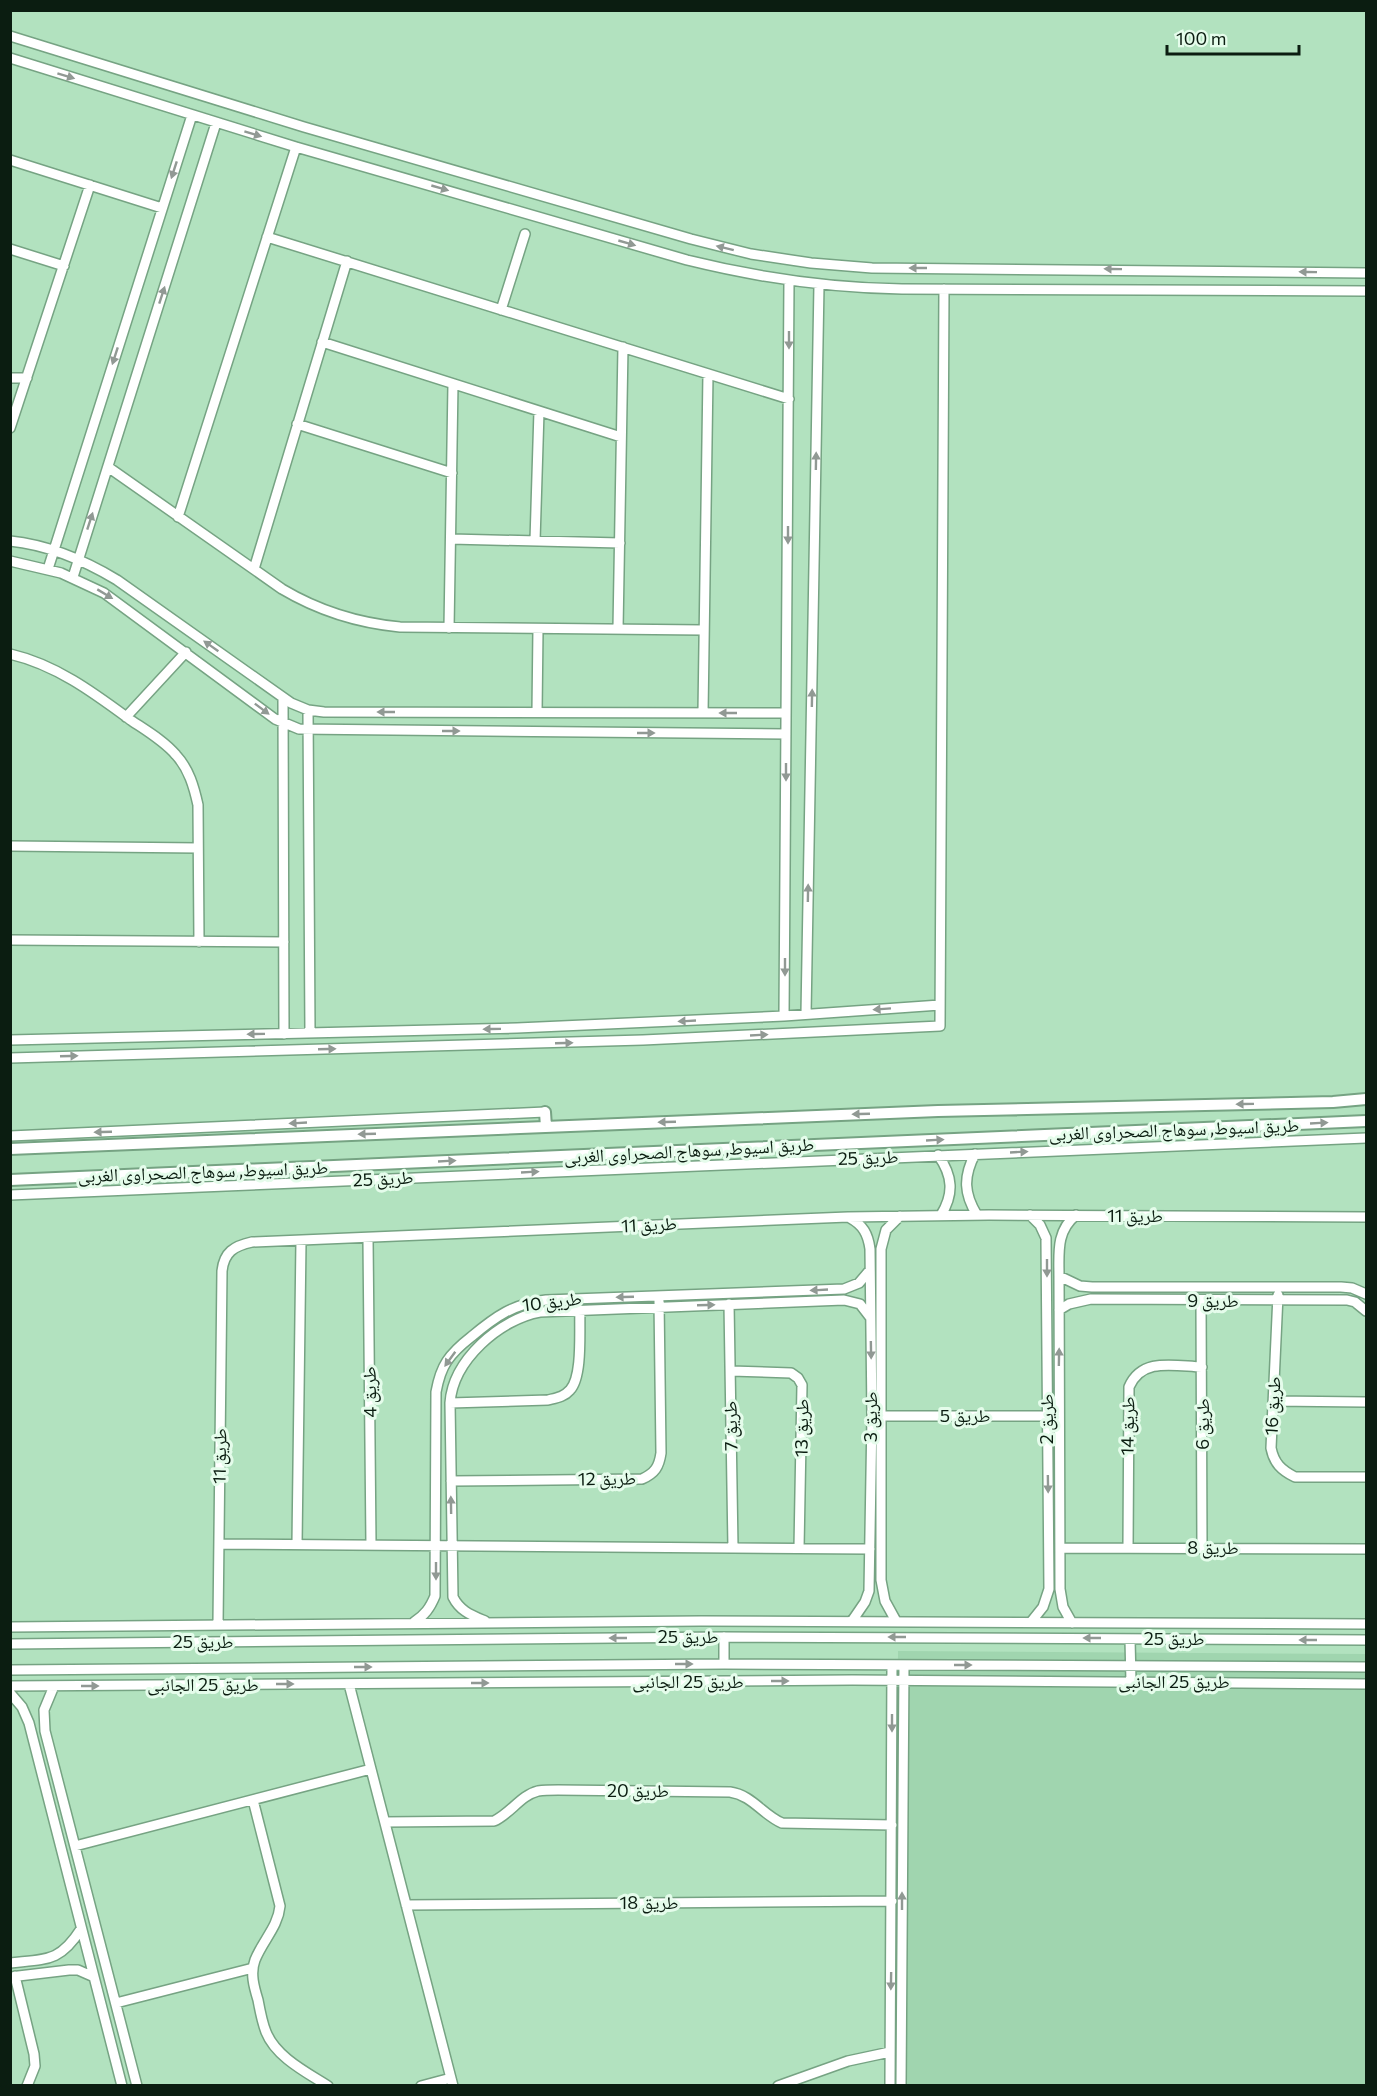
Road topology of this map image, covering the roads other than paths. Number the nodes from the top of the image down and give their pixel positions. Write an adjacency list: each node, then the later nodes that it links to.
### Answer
1 (10, 36): 14 (street, one-way to 1)
2 (10, 58): 3 (street, one-way to 3)
3 (192, 115): 4 (street); 8 (street, one-way to 8)
4 (216, 123): 5 (street, one-way to 5); 31 (street, one-way to 4)
5 (296, 147): 10 (street); 15 (street, one-way to 15)
6 (10, 160): 7 (street)
7 (90, 185): 8 (street); 13 (street)
8 (162, 208): 38 (street, one-way to 38)
9 (525, 234): 19 (street)
10 (267, 237): 12 (street); 33 (street)
11 (10, 249): 13 (street)
12 (347, 261): 19 (street); 20 (street)
13 (63, 266): 24 (street)
14 (1366, 273)
15 (789, 282): 16 (street); 26 (street, one-way to 26)
16 (819, 285): 17 (street); 65 (street, one-way to 16)
17 (944, 289): 18 (street); 64 (street)
18 (1366, 291)
19 (501, 310): 21 (street)
20 (322, 342): 25 (street); 28 (street)
21 (623, 347): 22 (street); 30 (street)
22 (708, 374): 26 (street); 47 (street)
23 (10, 378): 24 (street)
24 (27, 378): 29 (street)
25 (453, 384): 27 (street); 32 (street)
26 (789, 399): 54 (street, one-way to 54)
27 (539, 411): 30 (street); 35 (street)
28 (297, 424): 32 (street); 42 (street)
29 (10, 428)
30 (621, 437): 37 (street)
31 (108, 467): 33 (street); 39 (street, one-way to 31)
32 (452, 473): 34 (street)
33 (178, 517): 42 (street)
34 (451, 539): 35 (street); 44 (street)
35 (535, 541): 37 (street)
36 (10, 542): 38 (street)
37 (620, 543): 46 (street)
38 (54, 550): 39 (street); 41 (street)
39 (78, 559): 43 (street); 50 (street, one-way to 39)
40 (10, 561): 41 (street)
41 (48, 569): 43 (street)
42 (254, 569): 44 (street)
43 (73, 577): 48 (street, one-way to 48)
44 (449, 628): 45 (street)
45 (537, 629): 46 (street); 52 (street)
46 (618, 629): 47 (street)
47 (704, 630): 53 (street)
48 (186, 652): 55 (street); 56 (street, one-way to 56)
49 (10, 654): 55 (street)
50 (283, 698): 51 (street); 56 (street)
51 (308, 710): 52 (street, one-way to 51); 57 (street)
52 (537, 712): 53 (street)
53 (703, 713): 54 (street, one-way to 53)
54 (786, 713): 58 (street)
55 (126, 717): 60 (street)
56 (283, 723): 57 (street); 63 (street)
57 (308, 730): 58 (street, one-way to 58); 67 (street)
58 (786, 734): 66 (street, one-way to 66)
59 (10, 846): 60 (street)
60 (198, 848): 62 (street)
61 (10, 940): 62 (street)
62 (199, 942): 63 (street)
63 (284, 942): 68 (street)
64 (940, 1005): 65 (street, one-way to 65); 70 (street, one-way to 64)
65 (806, 1014): 66 (street)
66 (784, 1016): 67 (street, one-way to 67)
67 (310, 1033): 68 (street)
68 (284, 1034): 69 (street, one-way to 69)
69 (10, 1040)
70 (10, 1058)
71 (1366, 1099): 74 (main road, طريق اسيوط, سوهاج الصحراوى الغربى, one-way to 74)
72 (545, 1112): 74 (main road); 75 (street, one-way to 75)
73 (1366, 1121): 80 (main road, طريق اسيوط, سوهاج الصحراوى الغربى, one-way to 73)
74 (546, 1127): 77 (main road, طريق اسيوط, سوهاج الصحراوى الغربى, one-way to 77)
75 (10, 1136)
76 (1366, 1138): 78 (street, طريق 25, one-way to 76)
77 (10, 1149)
78 (975, 1154): 79 (street, طريق 25); 83 (street)
79 (938, 1155): 81 (street, طريق 25, one-way to 79); 82 (street)
80 (10, 1180)
81 (10, 1195)
82 (940, 1215): 83 (street, طريق 11); 86 (street, طريق 11)
83 (977, 1215): 84 (street, طريق 11)
84 (1030, 1215): 85 (street, طريق 11); 113 (street, طريق 2, one-way to 113)
85 (1076, 1215): 88 (street, طريق 11); 92 (street, طريق 2)
86 (900, 1216): 87 (street, طريق 11); 112 (street, طريق 3)
87 (848, 1217): 89 (street, طريق 11); 91 (street, طريق 3)
88 (1366, 1217)
89 (368, 1239): 90 (street, طريق 11); 119 (street, طريق 4)
90 (301, 1241): 117 (street, طريق 11); 118 (street)
91 (870, 1270): 95 (street, طريق 10, one-way to 95); 105 (street, طريق 3)
92 (1059, 1276): 93 (street, طريق 9); 102 (street, طريق 2)
93 (1278, 1288): 94 (street, طريق 9); 97 (street, طريق 16)
94 (1366, 1294)
95 (659, 1295): 98 (street, طريق 10, one-way to 98); 100 (street, طريق 12)
96 (1201, 1301): 97 (street, طريق 9); 102 (street, طريق 9); 106 (street, طريق 6)
97 (1278, 1301): 103 (street, طريق 9); 110 (street, طريق 16)
98 (526, 1303): 104 (street); 108 (street, طريق 10, one-way to 108)
99 (729, 1304): 100 (street, طريق 10, one-way to 99); 105 (street, طريق 10); 107 (street, طريق 7)
100 (659, 1306): 101 (street, طريق 10); 116 (street, طريق 12)
101 (580, 1310): 104 (street, طريق 10); 109 (street)
102 (1059, 1310): 114 (street, طريق 2, one-way to 102)
103 (1366, 1311)
104 (528, 1314): 109 (street, طريق 10)
105 (870, 1317): 112 (street, طريق 3, one-way to 112)
106 (1202, 1366): 125 (street, طريق 14); 126 (street, طريق 6)
107 (731, 1371): 122 (street, طريق 7); 123 (street, طريق 13)
108 (436, 1392): 109 (street); 120 (street, طريق 10)
109 (450, 1397): 116 (street, طريق 10)
110 (1273, 1401): 111 (street); 115 (street, طريق 16)
111 (1366, 1402)
112 (876, 1416): 113 (street, طريق 5); 127 (street, طريق 3); 130 (street, طريق 3)
113 (1047, 1416): 114 (street, طريق 5); 132 (street, طريق 2, one-way to 132)
114 (1058, 1416): 124 (street, طريق 2)
115 (1366, 1477)
116 (451, 1481): 121 (street, طريق 10, one-way to 116)
117 (219, 1544): 118 (street); 135 (street, طريق 11)
118 (297, 1544): 119 (street)
119 (371, 1545): 120 (street)
120 (436, 1545): 121 (street); 133 (street, طريق 10, one-way to 133)
121 (451, 1546): 122 (street); 137 (street, طريق 10)
122 (733, 1548): 123 (street)
123 (800, 1548): 127 (street)
124 (1060, 1548): 125 (street, طريق 8); 134 (street, طريق 2)
125 (1128, 1548): 126 (street, طريق 8)
126 (1202, 1548): 128 (street, طريق 8)
127 (870, 1549): 129 (street, طريق 3)
128 (1366, 1549)
129 (852, 1621): 130 (street); 137 (street)
130 (896, 1621): 131 (street)
131 (978, 1622): 132 (street); 141 (street)
132 (1031, 1622): 134 (street)
133 (413, 1623): 136 (street); 137 (street)
134 (1072, 1623): 138 (street)
135 (218, 1624): 136 (street); 139 (street)
136 (298, 1624): 144 (street)
137 (493, 1624)
138 (1366, 1624)
139 (10, 1627)
140 (724, 1637): 141 (street, طريق 25, one-way to 140); 144 (street, طريق 25, one-way to 144); 146 (street)
141 (977, 1638): 142 (street, طريق 25, one-way to 141)
142 (1130, 1639): 143 (street, طريق 25, one-way to 142); 150 (street)
143 (1366, 1640)
144 (299, 1642): 145 (street, طريق 25)
145 (10, 1644)
146 (724, 1664): 147 (street, طريق 25, one-way to 146); 148 (street, طريق 25)
147 (578, 1665): 152 (street, طريق 25, one-way to 147); 156 (street)
148 (892, 1665): 149 (street, طريق 25); 154 (street)
149 (904, 1665): 150 (street, طريق 25, one-way to 150); 155 (street)
150 (1131, 1666): 151 (street, طريق 25); 157 (street)
151 (1366, 1667)
152 (264, 1668): 153 (street, طريق 25); 158 (street)
153 (10, 1670)
154 (892, 1681): 155 (street, طريق 25 الجانبى); 156 (street, طريق 25 الجانبى, one-way to 154); 167 (street, one-way to 167)
155 (904, 1681): 157 (street, طريق 25 الجانبى); 172 (street, one-way to 155)
156 (578, 1682): 159 (street, طريق 25 الجانبى, one-way to 156)
157 (1131, 1682): 160 (street, طريق 25 الجانبى)
158 (264, 1684): 159 (street, طريق 25 الجانبى, one-way to 159); 162 (street, طريق 25 الجانبى, one-way to 158)
159 (350, 1684): 164 (street)
160 (1366, 1684)
161 (10, 1686): 162 (street, طريق 25 الجانبى)
162 (54, 1686): 168 (street)
163 (10, 1693): 171 (street)
164 (371, 1769): 165 (street); 166 (street)
165 (253, 1800): 168 (street); 174 (street)
166 (385, 1822): 167 (street, طريق 20); 170 (street)
167 (892, 1825): 169 (street)
168 (75, 1846): 177 (street)
169 (892, 1901): 170 (street, طريق 18); 172 (street)
170 (406, 1905): 179 (street)
171 (81, 1929): 173 (street); 176 (street)
172 (897, 1956): 178 (street, one-way to 178); 187 (street)
173 (10, 1963)
174 (253, 1968): 177 (street); 183 (street)
175 (13, 1976): 176 (street); 180 (street)
176 (94, 1977): 181 (street)
177 (116, 2003): 182 (street)
178 (890, 2052): 185 (street); 186 (street)
179 (452, 2082): 184 (street)
180 (27, 2085)
181 (122, 2085)
182 (137, 2085)
183 (328, 2085)
184 (421, 2085)
185 (778, 2085)
186 (890, 2085)
187 (901, 2085)

